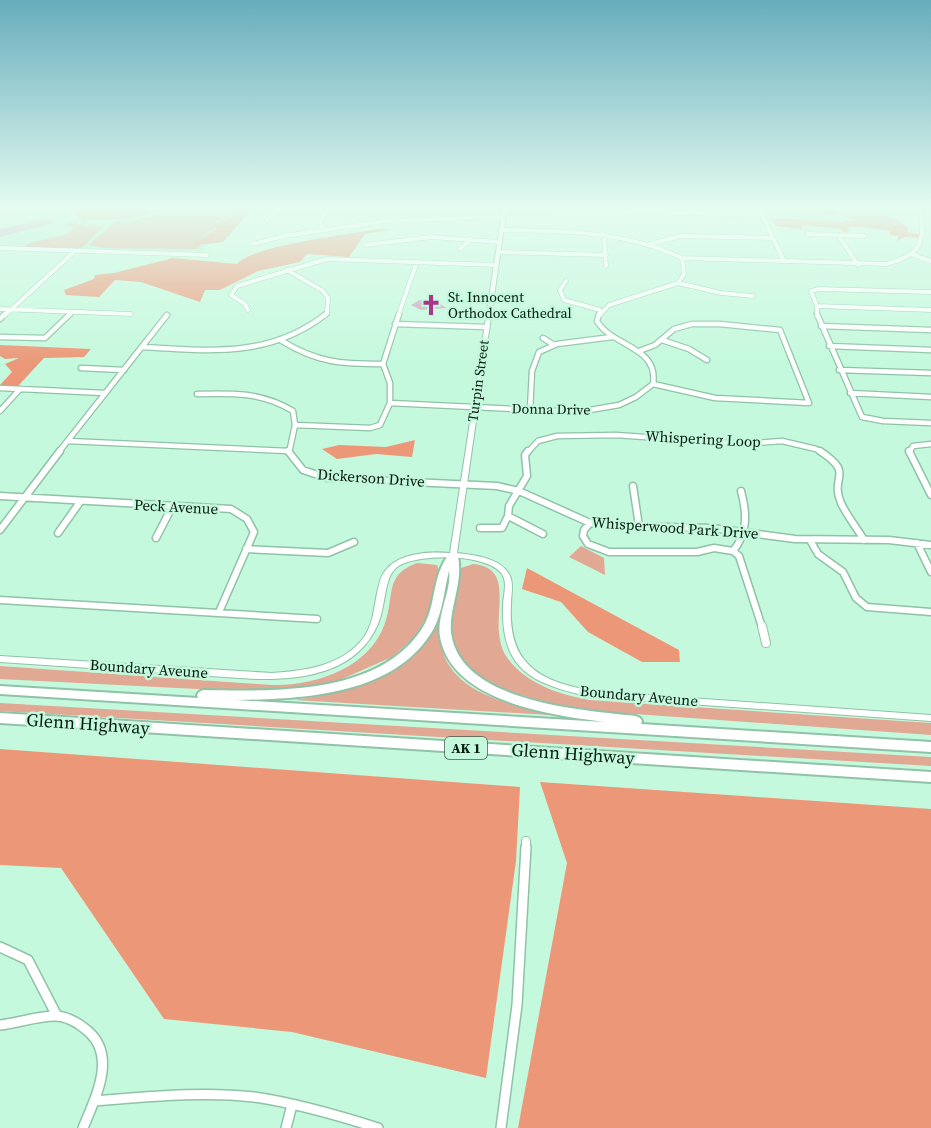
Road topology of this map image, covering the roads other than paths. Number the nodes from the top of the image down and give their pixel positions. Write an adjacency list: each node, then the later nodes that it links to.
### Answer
1 (682, 258): 15 (street)
2 (66, 259): 20 (street)
3 (496, 259): 10 (street, Turpin Street)
4 (606, 259): 12 (street)
5 (704, 259): 8 (street)
6 (854, 259): 11 (street)
7 (906, 259): 11 (street)
8 (784, 261): 11 (street)
9 (417, 262): 10 (street); 13 (street); 28 (street)
10 (495, 265): 30 (street, Turpin Street)
11 (858, 265)
12 (606, 266)
13 (287, 270): 21 (street); 36 (street)
14 (566, 281): 22 (street)
15 (678, 283): 17 (street); 22 (street)
16 (931, 292): 18 (street)
17 (753, 296)
18 (817, 306): 23 (street); 29 (street)
19 (0, 309): 20 (street)
20 (11, 309): 24 (street); 27 (street)
21 (248, 310)
22 (600, 310): 33 (street)
23 (931, 310)
24 (72, 312): 25 (street); 32 (street)
25 (131, 314)
26 (167, 315): 39 (street)
27 (0, 319)
28 (394, 324): 30 (street); 43 (street)
29 (821, 326): 31 (street); 38 (street)
30 (486, 327): 56 (street, Turpin Street)
31 (931, 330)
32 (0, 337)
33 (612, 337): 37 (street); 41 (street)
34 (543, 338): 37 (street)
35 (662, 340): 41 (street); 42 (street); 48 (street)
36 (282, 341): 39 (street); 43 (street)
37 (554, 345): 57 (street)
38 (829, 346): 40 (street); 46 (street)
39 (142, 347): 45 (street)
40 (931, 350)
41 (639, 351): 48 (street)
42 (707, 360)
43 (383, 364): 55 (street)
44 (81, 368): 45 (street)
45 (124, 370): 51 (street)
46 (839, 370): 47 (street); 52 (street)
47 (931, 373)
48 (653, 384): 57 (street, Donna Drive)
49 (0, 388): 50 (street)
50 (20, 389): 51 (street); 58 (street)
51 (104, 393): 61 (street)
52 (850, 393): 54 (street); 59 (street)
53 (198, 394): 60 (street)
54 (931, 397)
55 (390, 403): 56 (street, Donna Drive); 60 (street)
56 (475, 408): 57 (street, Donna Drive); 64 (street, Turpin Street)
57 (530, 410)
58 (0, 411)
59 (931, 423)
60 (295, 425): 63 (street)
61 (69, 441): 63 (street); 71 (street)
62 (931, 444): 65 (street)
63 (288, 452): 64 (street, Dickerson Drive)
64 (462, 484): 67 (street, Whisperwood Park Drive); 90 (street, Turpin Street)
65 (928, 485): 69 (street)
66 (633, 486): 76 (street)
67 (519, 491): 74 (street); 75 (street, Whisperwood Park Drive); 84 (street, Whispering Loop)
68 (741, 491): 79 (street)
69 (931, 495)
70 (0, 496): 71 (street, Peck Avenue)
71 (25, 497): 72 (street, Peck Avenue); 78 (street)
72 (80, 502): 73 (street, Peck Avenue); 80 (street)
73 (172, 507): 82 (street); 88 (street, Peck Avenue)
74 (508, 516): 77 (street); 81 (street)
75 (590, 523): 76 (street, Whisperwood Park Drive); 89 (street)
76 (639, 526): 79 (street, Whisperwood Park Drive)
77 (480, 528)
78 (0, 530)
79 (744, 531): 83 (street, Whisperwood Park Drive); 89 (street)
80 (58, 533)
81 (543, 534)
82 (156, 538)
83 (810, 540): 84 (street, Whisperwood Park Drive); 94 (street)
84 (864, 540): 86 (street, Whisperwood Park Drive)
85 (354, 542): 88 (street)
86 (917, 543): 87 (street, Whisperwood Park Drive); 91 (street)
87 (931, 545)
88 (246, 549): 93 (street, Peck Avenue)
89 (733, 551): 96 (street)
90 (453, 556): 97 (street, Boundary Aveune); 99 (highway); 101 (street, Boundary Aveune); 102 (highway)
91 (931, 572)
92 (0, 600): 93 (street)
93 (219, 612): 95 (street)
94 (931, 612)
95 (317, 619)
96 (766, 643)
97 (0, 659)
98 (0, 690): 99 (highway, Glenn Highway / AK 1)
99 (78, 694): 102 (highway, Glenn Highway / AK 1)
100 (0, 718): 104 (highway, Glenn Highway / AK 1)
101 (931, 718)
102 (758, 735): 103 (highway, Glenn Highway / AK 1)
103 (931, 747)
104 (931, 777)
105 (526, 841): 114 (street)
106 (0, 947): 107 (street)
107 (57, 1016): 108 (street); 109 (street)
108 (0, 1026)
109 (94, 1101): 110 (street); 111 (street)
110 (292, 1105): 112 (street); 113 (street)
111 (83, 1128)
112 (286, 1128)
113 (378, 1128)
114 (501, 1128)

